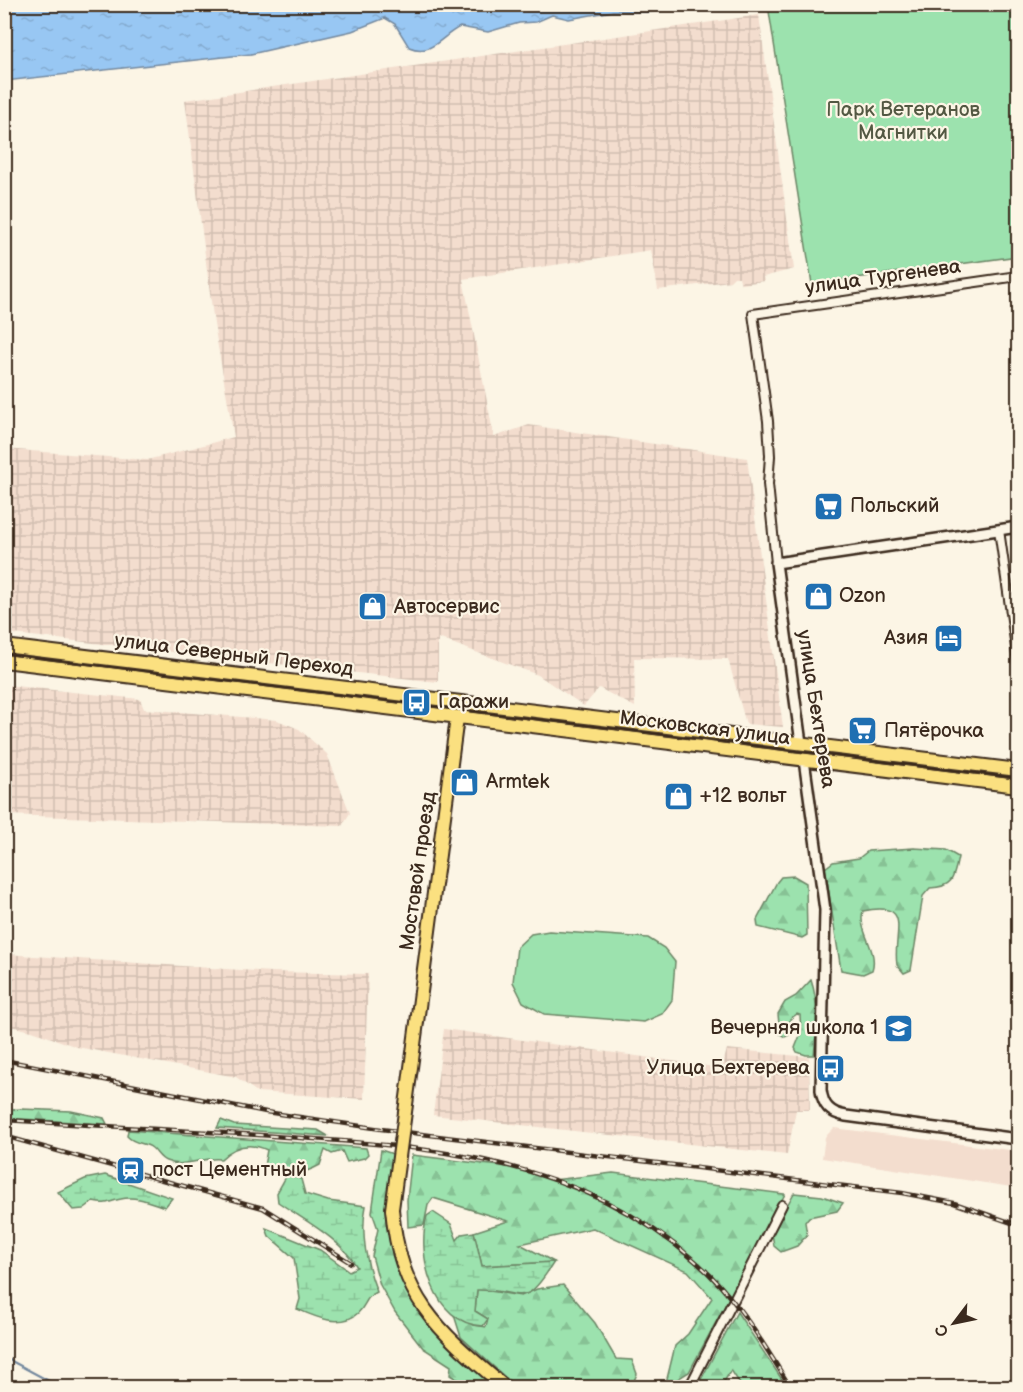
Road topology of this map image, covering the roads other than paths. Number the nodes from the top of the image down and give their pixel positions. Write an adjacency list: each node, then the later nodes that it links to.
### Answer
1 (1018, 276): 2 (street, улица Тургенева)
2 (753, 314): 5 (street, улица Бехтерева)
3 (1018, 526): 4 (street)
4 (999, 530): 5 (street); 8 (street)
5 (776, 563): 11 (street, улица Бехтерева)
6 (4, 646): 9 (main road, улица Северный Переход)
7 (4, 661): 10 (main road, улица Северный Переход)
8 (1018, 662)
9 (459, 702): 10 (main road, Мостовой проезд); 11 (main road, Московская улица)
10 (458, 717): 12 (main road, Московская улица); 17 (main road, Мостовой проезд, bridge)
11 (801, 742): 12 (main road, улица Бехтерева); 13 (main road, Московская улица)
12 (804, 760): 14 (main road, Московская улица); 15 (street, улица Бехтерева)
13 (1018, 770)
14 (1018, 786)
15 (1018, 1139)
16 (782, 1205): 18 (street)
17 (506, 1388)
18 (689, 1388)

